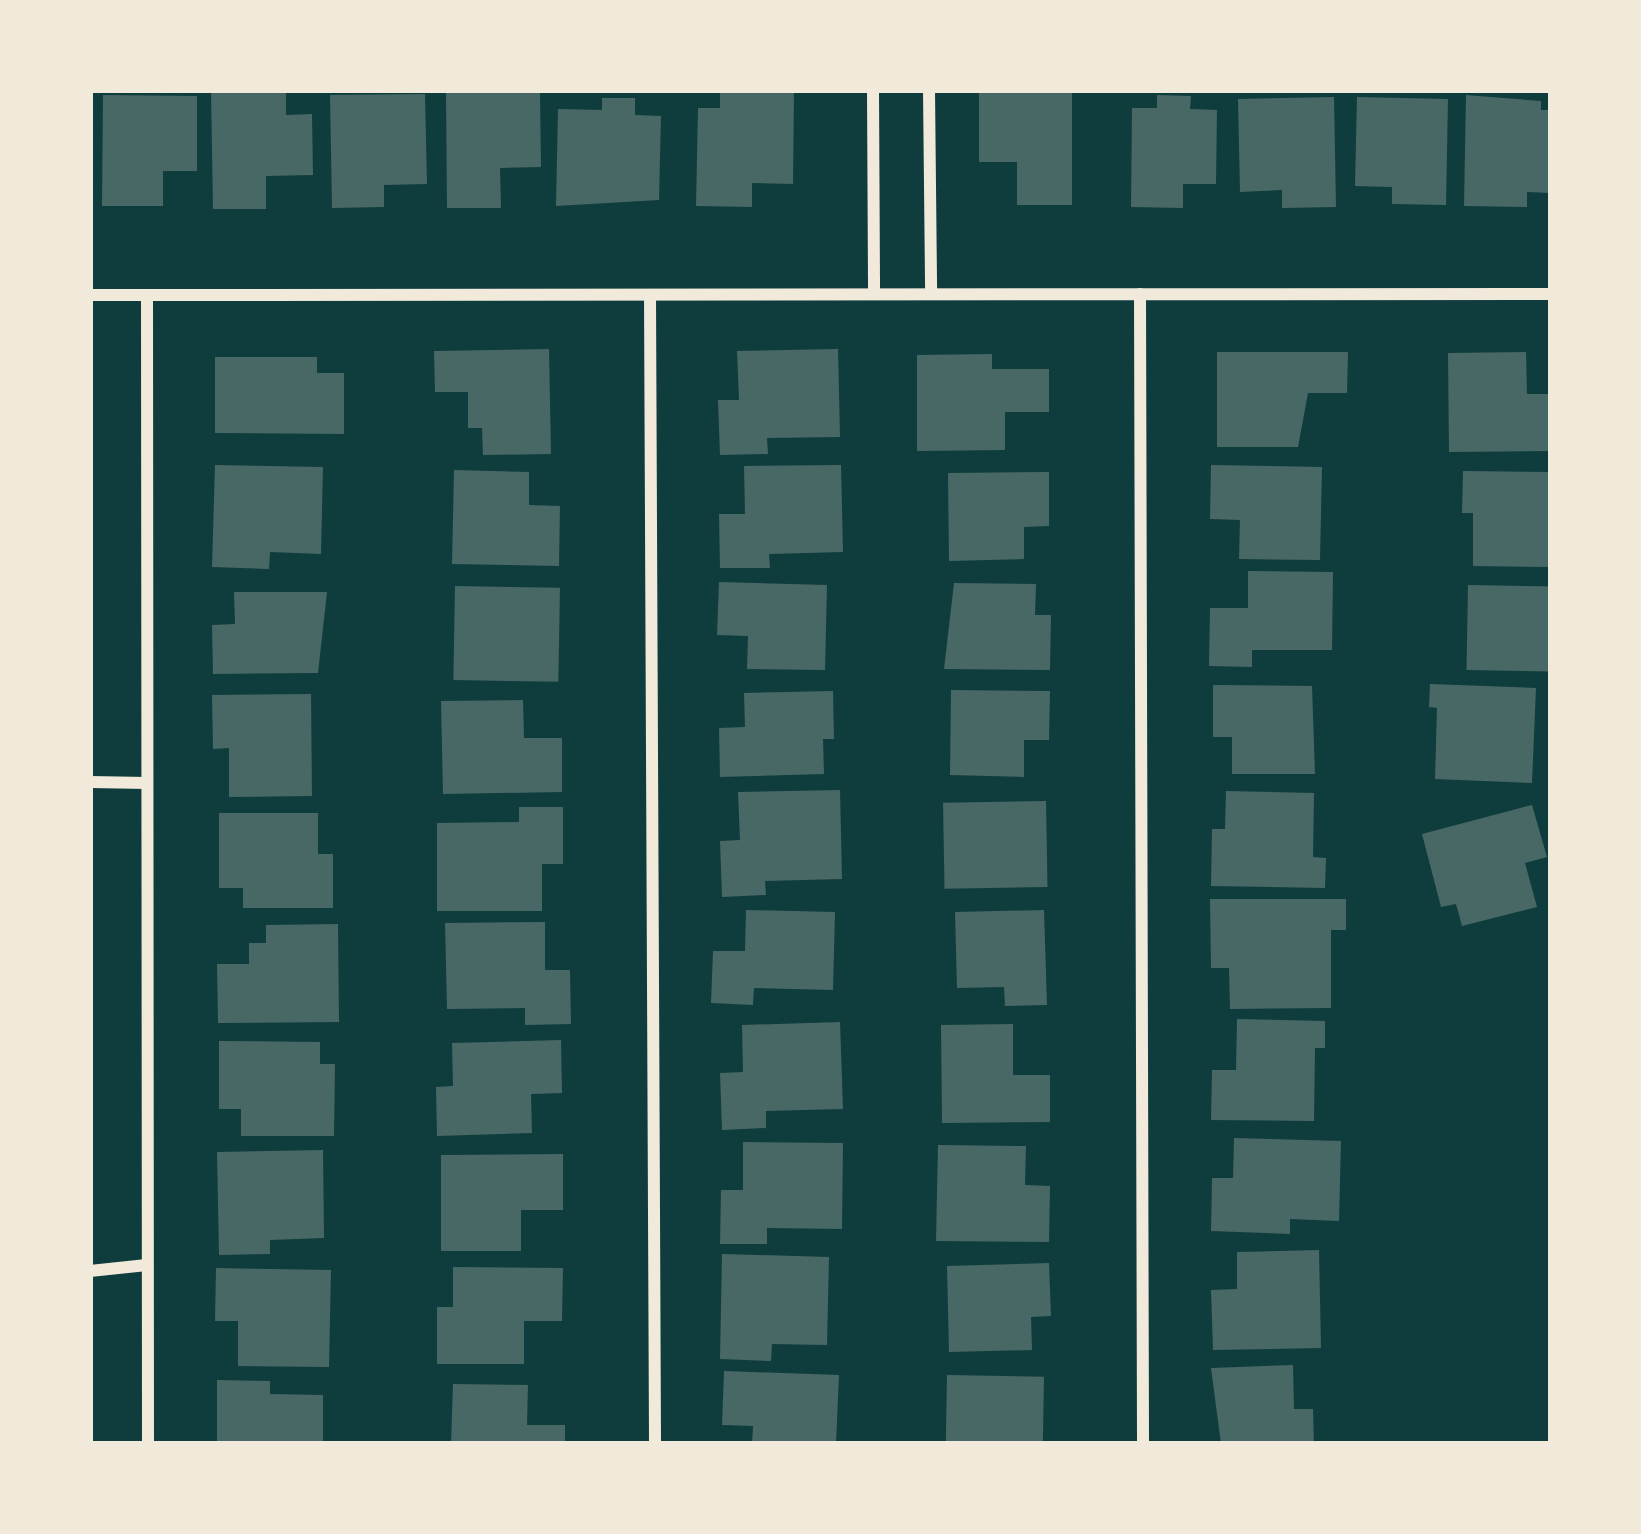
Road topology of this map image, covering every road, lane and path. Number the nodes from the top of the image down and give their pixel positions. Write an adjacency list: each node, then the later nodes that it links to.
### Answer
1 (873, 90): 3 (street)
2 (929, 90): 4 (street)
3 (874, 294): 4 (street); 9 (street)
4 (931, 294): 5 (street)
5 (1140, 294): 6 (street); 16 (street)
6 (1551, 294)
7 (90, 295): 8 (street)
8 (147, 295): 9 (street); 11 (street)
9 (650, 295): 15 (street)
10 (90, 782): 11 (street)
11 (147, 783): 12 (street)
12 (147, 1265): 13 (street); 14 (street)
13 (90, 1271)
14 (148, 1444)
15 (655, 1444)
16 (1143, 1444)

